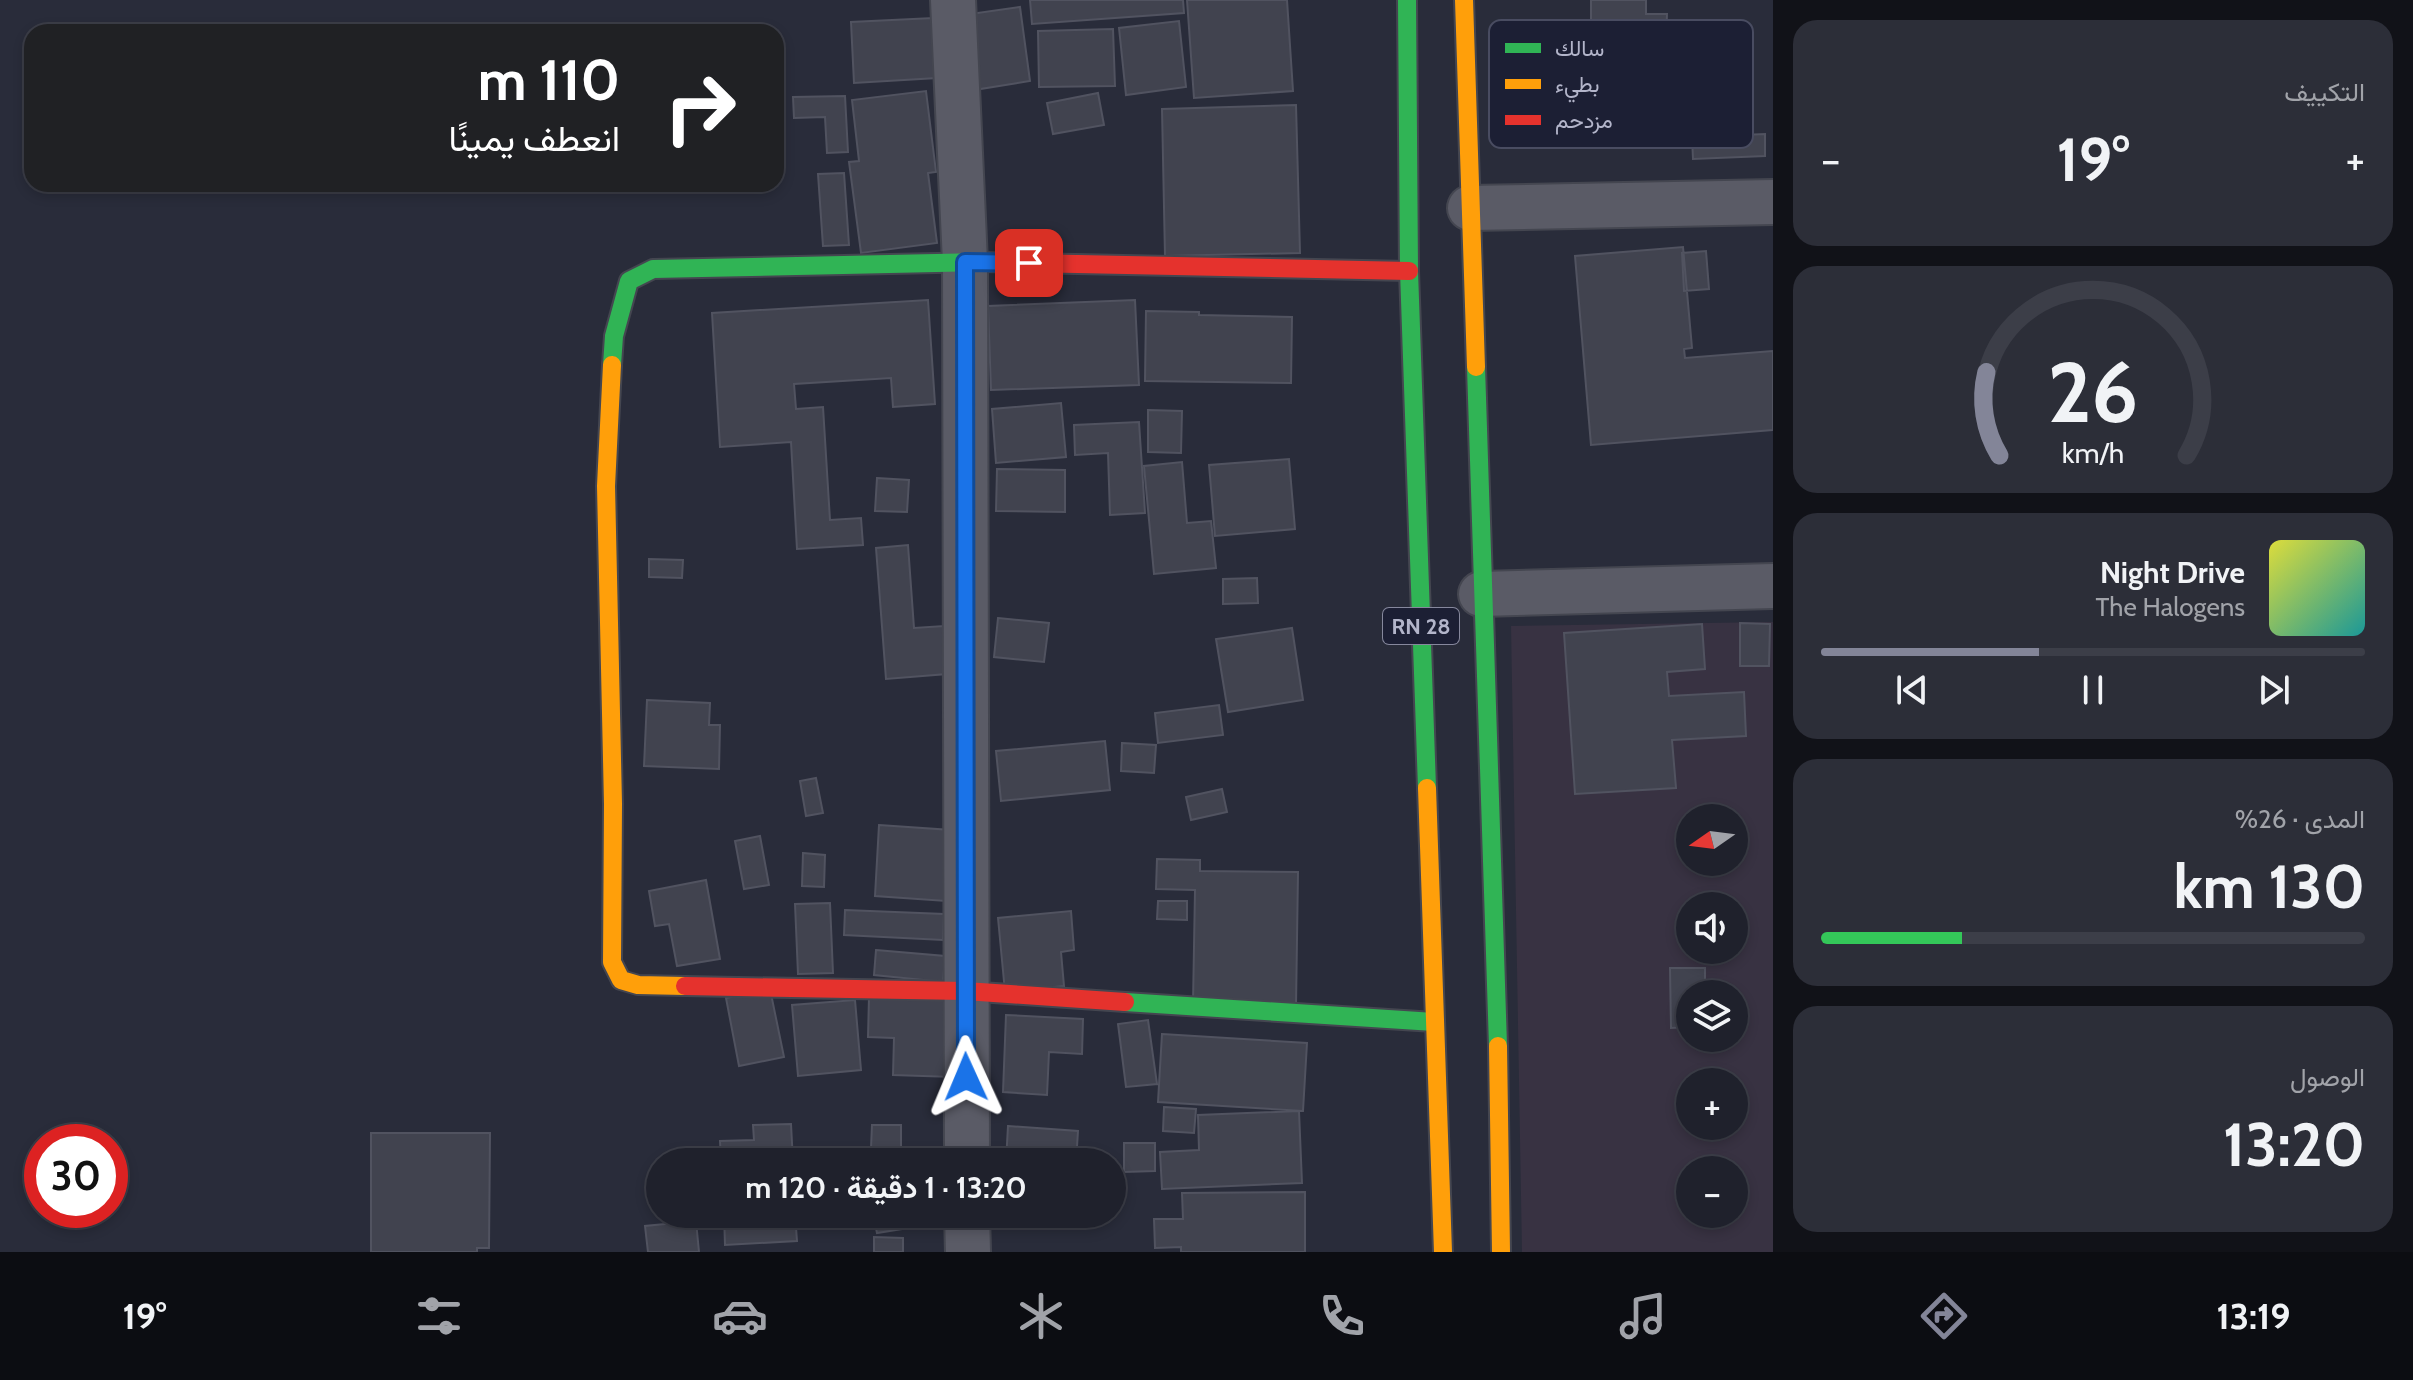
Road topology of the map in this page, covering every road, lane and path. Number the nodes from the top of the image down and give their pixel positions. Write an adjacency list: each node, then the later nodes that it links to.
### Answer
1 (953, 0): 6 (street)
2 (1407, 0): 7 (main road, RN 28)
3 (1464, 0): 5 (main road, RN 28)
4 (1773, 202): 5 (street)
5 (1470, 208): 9 (main road, RN 28)
6 (965, 262): 7 (main road); 10 (street); 10 (main road)
7 (1409, 271): 11 (main road, RN 28)
8 (1773, 586): 9 (street)
9 (1481, 594): 16 (main road, RN 28)
10 (965, 991): 11 (main road); 12 (street)
11 (1434, 1022): 15 (main road, RN 28)
12 (967, 1148)
13 (967, 1228): 14 (street)
14 (968, 1252)
15 (1443, 1252)
16 (1501, 1252)

